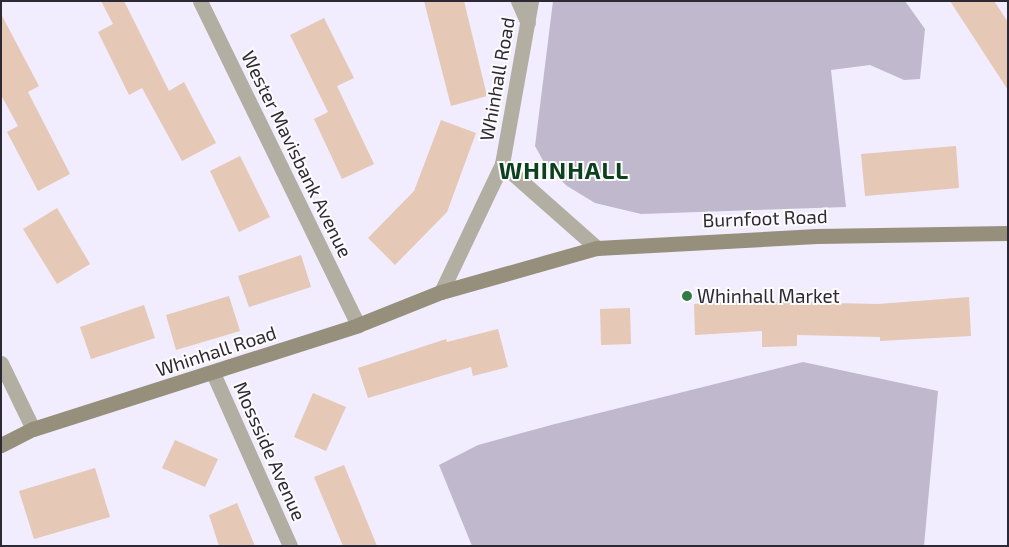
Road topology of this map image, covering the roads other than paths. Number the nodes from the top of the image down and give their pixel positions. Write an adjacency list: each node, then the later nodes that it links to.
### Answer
1 (200, 1): 10 (street, Wester Mavisbank Avenue)
2 (518, 1): 4 (street)
3 (531, 1): 4 (street, Whinhall Road)
4 (528, 23): 5 (street, Whinhall Road)
5 (502, 164): 7 (street, Whinhall Road); 9 (street, Whinhall Road)
6 (1008, 233): 7 (street, Burnfoot Road)
7 (597, 248): 8 (street, Burnfoot Road)
8 (527, 267): 9 (street, Whinhall Road)
9 (441, 292): 10 (street, Whinhall Road)
10 (358, 325): 12 (street, Whinhall Road)
11 (1, 363): 13 (street)
12 (213, 373): 13 (street, Whinhall Road); 15 (street, Mossside Avenue)
13 (34, 429): 14 (street, Whinhall Road)
14 (1, 445)
15 (290, 546)

